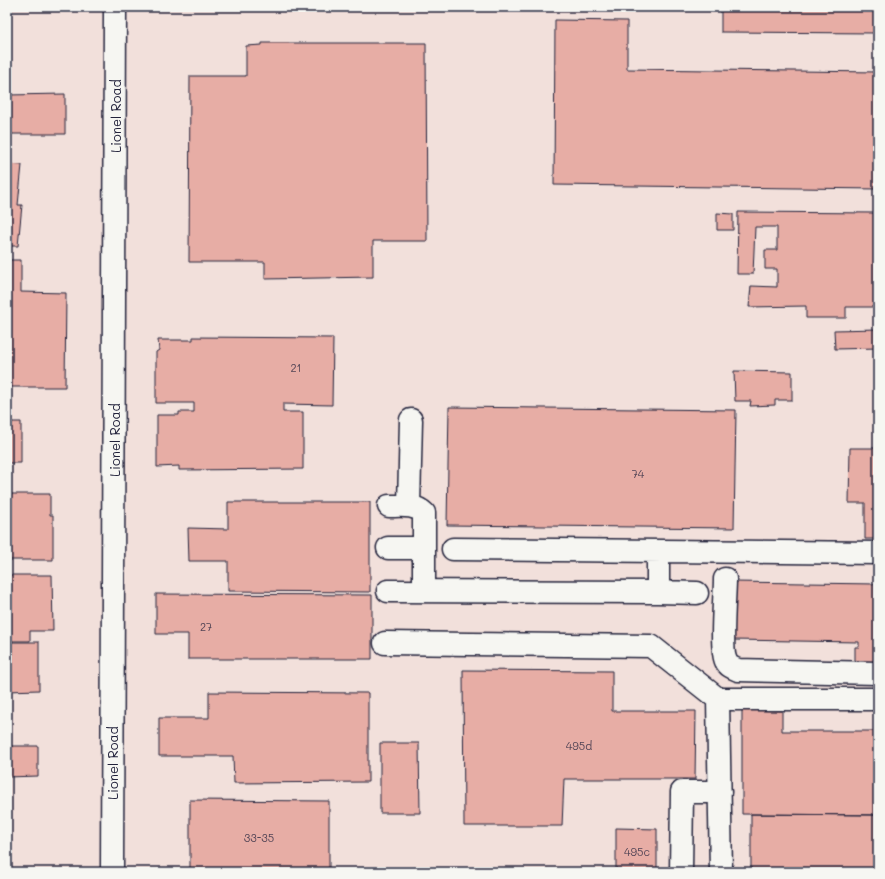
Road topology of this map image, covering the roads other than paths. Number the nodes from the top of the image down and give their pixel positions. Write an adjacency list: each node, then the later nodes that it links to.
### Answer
1 (115, 7): 18 (street, Lionel Road)
2 (411, 420): 4 (street)
3 (388, 548): 4 (street)
4 (424, 548): 10 (street)
5 (453, 549): 6 (street)
6 (658, 550): 7 (street); 11 (street)
7 (878, 553)
8 (725, 579): 14 (street)
9 (388, 591): 10 (street)
10 (424, 591): 11 (street)
11 (658, 592): 12 (street)
12 (697, 593)
13 (385, 642): 15 (street)
14 (878, 673)
15 (718, 699): 16 (street); 17 (street)
16 (878, 699)
17 (720, 792): 19 (street); 20 (street)
18 (112, 872)
19 (681, 872)
20 (721, 872)

